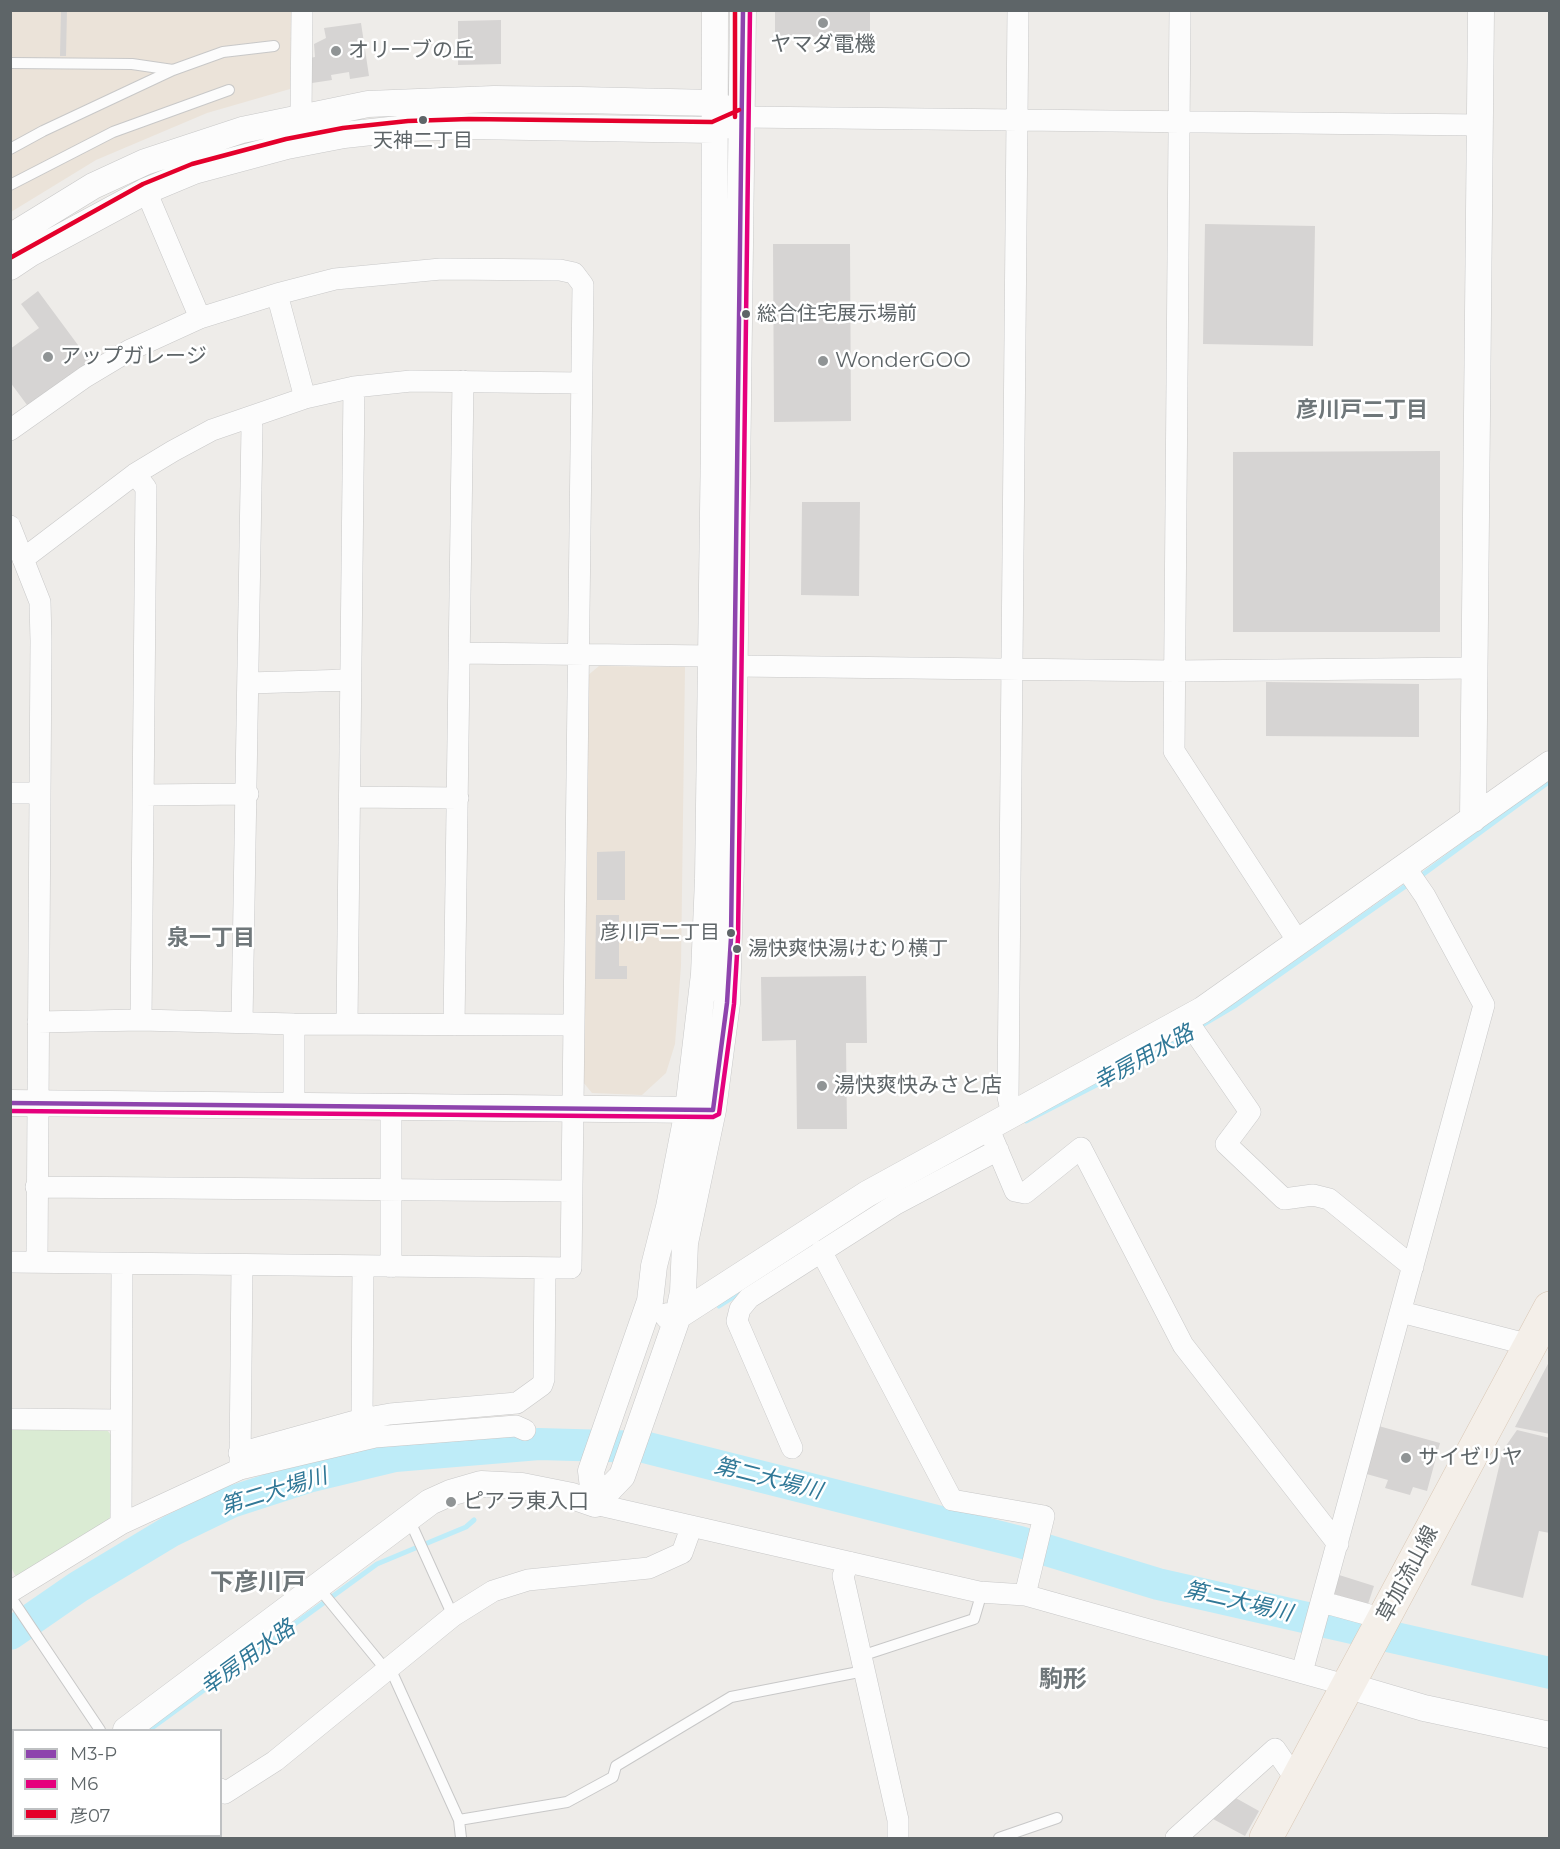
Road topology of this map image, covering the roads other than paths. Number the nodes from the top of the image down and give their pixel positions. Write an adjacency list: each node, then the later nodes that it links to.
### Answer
1 (302, 10): 12 (street)
2 (715, 10): 11 (street)
3 (743, 10): 13 (street)
4 (1018, 10): 14 (street)
5 (1180, 10): 15 (street)
6 (1481, 10): 16 (street)
7 (274, 46): 9 (lane)
8 (10, 63): 9 (lane)
9 (173, 70): 18 (lane)
10 (229, 90): 19 (lane)
11 (714, 102): 12 (street); 13 (street); 17 (street)
12 (302, 116): 21 (street)
13 (741, 117): 14 (street); 17 (street); 37 (street)
14 (1017, 119): 15 (street); 38 (street)
15 (1179, 121): 16 (street); 40 (street)
16 (1480, 125): 39 (street)
17 (714, 130): 20 (street); 36 (street)
18 (10, 149)
19 (10, 185)
20 (146, 191): 22 (street); 24 (street)
21 (10, 237)
22 (10, 267)
23 (277, 294): 24 (street); 26 (street); 28 (street)
24 (200, 318): 30 (street)
25 (463, 381): 26 (street); 27 (street); 34 (street)
26 (581, 382): 35 (street)
27 (354, 387): 28 (street); 41 (street)
28 (305, 398): 29 (street)
29 (248, 418): 31 (street); 42 (street)
30 (10, 430)
31 (135, 474): 33 (street); 47 (street)
32 (10, 526): 33 (street)
33 (22, 559): 45 (street)
34 (460, 653): 35 (street); 49 (street)
35 (578, 655): 36 (street); 59 (street)
36 (711, 656): 66 (street)
37 (735, 666): 38 (street); 66 (street)
38 (1012, 668): 40 (street); 67 (street)
39 (1475, 668): 40 (street); 50 (street)
40 (1175, 671): 52 (street)
41 (350, 680): 42 (street); 48 (street)
42 (249, 683): 46 (street)
43 (1550, 764): 50 (street)
44 (10, 793): 45 (street)
45 (40, 793): 54 (street)
46 (248, 794): 47 (street); 55 (street)
47 (144, 795): 53 (street)
48 (350, 797): 49 (street); 57 (street)
49 (458, 798): 58 (street)
50 (1473, 819): 51 (street)
51 (1412, 877): 52 (street); 79 (street)
52 (1299, 944): 60 (street)
53 (141, 1020): 54 (street); 55 (street)
54 (38, 1022): 62 (street)
55 (242, 1022): 56 (street)
56 (294, 1024): 57 (street); 63 (street)
57 (347, 1024): 58 (street)
58 (454, 1025): 59 (street)
59 (573, 1025): 65 (street)
60 (1190, 1026): 67 (street); 79 (street)
61 (10, 1103): 62 (street)
62 (37, 1104): 63 (street); 69 (street)
63 (294, 1106): 64 (street)
64 (391, 1107): 65 (street); 70 (street)
65 (573, 1110): 66 (street); 71 (street)
66 (701, 1110): 83 (street); 84 (street)
67 (1012, 1114): 68 (street)
68 (993, 1138): 72 (street); 84 (street); 96 (street)
69 (36, 1187): 70 (street); 74 (street)
70 (391, 1190): 71 (street); 78 (street)
71 (572, 1191): 80 (street)
72 (821, 1251): 90 (street); 98 (street)
73 (10, 1262): 74 (street)
74 (37, 1262): 75 (street)
75 (122, 1265): 76 (street); 88 (street)
76 (242, 1266): 77 (street); 91 (street)
77 (363, 1267): 78 (street); 87 (street)
78 (391, 1267): 80 (street)
79 (1413, 1267): 82 (street)
80 (545, 1268): 87 (street)
81 (1550, 1308): 85 (main road, 草加流山線)
82 (1401, 1312): 85 (street); 96 (street)
83 (647, 1316): 84 (street); 92 (street)
84 (678, 1316): 92 (street)
85 (1530, 1345): 104 (main road, 草加流山線)
86 (10, 1419): 88 (street)
87 (362, 1419): 91 (street)
88 (120, 1420): 93 (street)
89 (525, 1430): 91 (street)
90 (792, 1448)
91 (239, 1461): 93 (street)
92 (595, 1504): 94 (street); 95 (street)
93 (120, 1524): 100 (street)
94 (413, 1527): 101 (street); 103 (lane)
95 (691, 1528): 97 (street); 103 (street)
96 (1338, 1544): 102 (street)
97 (849, 1562): 99 (street); 105 (street)
98 (1027, 1586): 99 (street); 107 (street)
99 (982, 1592): 105 (lane)
100 (10, 1594): 109 (lane)
101 (325, 1596): 106 (lane); 110 (street)
102 (1322, 1602): 104 (street); 107 (street)
103 (453, 1616): 106 (street)
104 (1384, 1619): 108 (main road, 草加流山線)
105 (863, 1663): 115 (lane); 117 (street)
106 (388, 1669): 113 (street); 115 (lane)
107 (1302, 1672): 108 (street)
108 (1356, 1674): 111 (street); 112 (main road, 草加流山線)
109 (99, 1729)
110 (129, 1729)
111 (1550, 1735)
112 (1297, 1781): 119 (street); 120 (main road, 草加流山線)
113 (222, 1790)
114 (1057, 1818): 118 (lane)
115 (459, 1820): 116 (lane)
116 (461, 1839)
117 (898, 1839)
118 (999, 1839)
119 (1176, 1839)
120 (1266, 1839)

